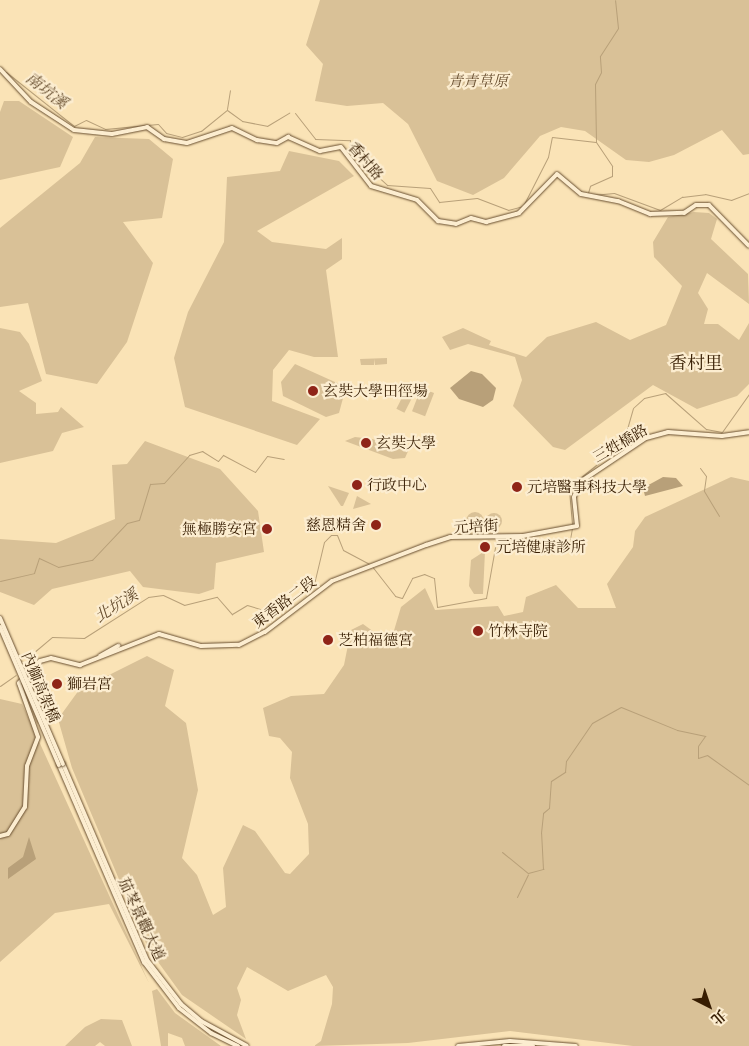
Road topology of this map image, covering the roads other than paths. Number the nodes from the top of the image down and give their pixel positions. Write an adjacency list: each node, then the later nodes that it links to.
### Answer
1 (0, 69): 2 (street, 香村路)
2 (749, 246)
3 (749, 432): 4 (street, 三姓橋路)
4 (576, 526): 5 (street, 元培街)
5 (378, 564): 9 (street, 東香路二段)
6 (0, 618): 8 (street, 內獅高架橋, bridge)
7 (0, 627): 8 (street, 內獅高架橋, bridge)
8 (61, 765): 10 (street, 茄苳景觀大道); 11 (street, 茄苳景觀大道)
9 (0, 836)
10 (238, 1046)
11 (247, 1046)
12 (458, 1046): 15 (street)
13 (504, 1046): 14 (street)
14 (533, 1046)
15 (576, 1046)

